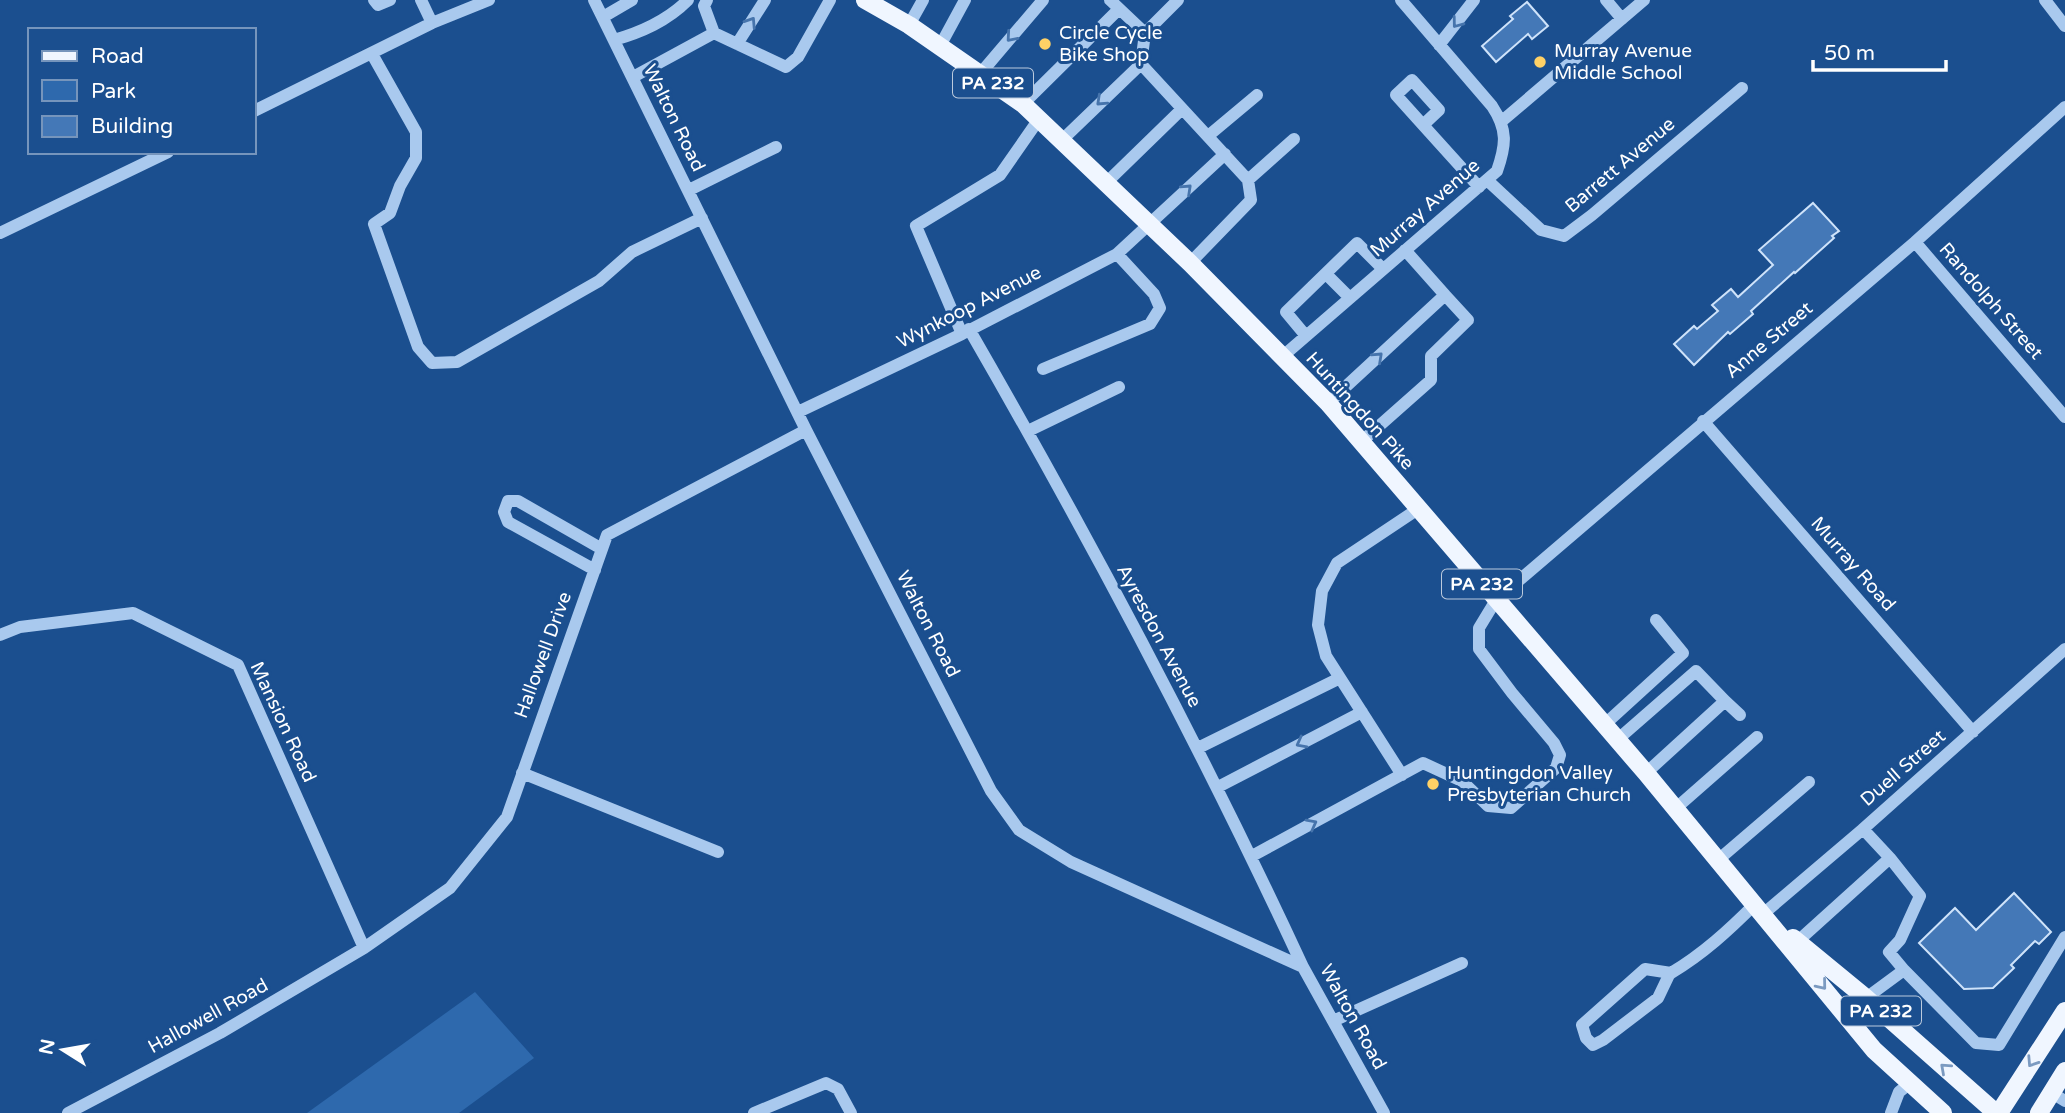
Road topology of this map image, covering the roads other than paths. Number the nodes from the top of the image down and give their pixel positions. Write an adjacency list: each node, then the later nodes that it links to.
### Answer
1 (374, 0): 2 (street)
2 (390, 0)
3 (421, 0): 24 (street)
4 (488, 0): 24 (street)
5 (594, 0): 22 (street, Walton Road)
6 (632, 0): 22 (street)
7 (688, 0): 29 (street)
8 (707, 0): 27 (street)
9 (765, 0): 30 (street, one-way to 9)
10 (830, 0): 30 (street)
11 (866, 0): 25 (main road, Huntingdon Pike / PA 232)
12 (923, 0): 25 (street)
13 (965, 0): 32 (street)
14 (1043, 0): 35 (street, one-way to 35)
15 (1178, 0): 28 (street)
16 (1401, 0): 31 (street)
17 (1474, 0): 31 (street, one-way to 31)
18 (1606, 0): 23 (street)
19 (1644, 0): 23 (street)
20 (2045, 0): 26 (street)
21 (1115, 4): 28 (street); 39 (street)
22 (603, 17): 29 (street, Walton Road)
23 (1622, 19): 44 (street)
24 (432, 23): 33 (street)
25 (909, 26): 32 (main road, Huntingdon Pike / PA 232)
26 (2065, 26)
27 (714, 33): 30 (street); 36 (street)
28 (1145, 33): 34 (street)
29 (614, 40): 36 (street, Walton Road)
30 (737, 44)
31 (1439, 45): 44 (street)
32 (940, 46): 35 (main road, Huntingdon Pike / PA 232)
33 (372, 54): 42 (street); 56 (street)
34 (1141, 64): 41 (street); 48 (street, one-way to 48)
35 (980, 74): 39 (main road, Huntingdon Pike / PA 232)
36 (633, 77): 55 (street, Walton Road)
37 (1742, 88): 54 (street, Barrett Avenue)
38 (1257, 95): 46 (street)
39 (1023, 104): 43 (main road, Huntingdon Pike / PA 232)
40 (2065, 107): 59 (street, Anne Street)
41 (1182, 108): 46 (street); 53 (street)
42 (256, 110)
43 (1039, 119): 48 (main road, Huntingdon Pike / PA 232); 67 (street, Ayresdon Avenue)
44 (1502, 121): 54 (street, Murray Avenue)
45 (1423, 125): 54 (street)
46 (1208, 136): 51 (street)
47 (1294, 139): 52 (street)
48 (1062, 140): 53 (main road, Huntingdon Pike / PA 232)
49 (776, 147): 55 (street)
50 (164, 154): 58 (street)
51 (1225, 154): 52 (street); 57 (street, Wynkoop Avenue, one-way to 51)
52 (1248, 180): 62 (street)
53 (1107, 182): 57 (main road, Huntingdon Pike / PA 232)
54 (1483, 183): 60 (street, Murray Avenue)
55 (689, 190): 56 (street, Walton Road)
56 (702, 218): 73 (street, Walton Road)
57 (1149, 223): 61 (street, Wynkoop Avenue); 62 (main road, Huntingdon Pike / PA 232)
58 (0, 233)
59 (1914, 242): 74 (street, Randolph Street); 75 (street, Anne Street)
60 (1405, 250): 63 (street, Murray Avenue); 65 (street)
61 (1117, 254): 67 (street, Wynkoop Avenue); 70 (street)
62 (1190, 263): 69 (main road, Huntingdon Pike / PA 232)
63 (1383, 269): 64 (street); 66 (street, Murray Avenue)
64 (1326, 274): 66 (street); 68 (street)
65 (1445, 295): 72 (street, one-way to 65); 78 (street)
66 (1350, 298): 68 (street, Murray Avenue)
67 (966, 332): 73 (street, Wynkoop Avenue); 77 (street, Ayresdon Avenue)
68 (1306, 335): 69 (street, Murray Avenue)
69 (1283, 356): 72 (main road, Huntingdon Pike / PA 232)
70 (1043, 369)
71 (1119, 387): 77 (street)
72 (1328, 403): 78 (main road, Huntingdon Pike / PA 232)
73 (797, 412): 76 (street, Walton Road)
74 (2065, 416)
75 (1703, 421): 82 (street, Anne Street); 91 (street, Murray Road)
76 (806, 430): 80 (street, Hallowell Drive); 111 (street, Walton Road)
77 (1028, 431): 94 (street, Ayresdon Avenue)
78 (1361, 442): 79 (main road, Huntingdon Pike / PA 232)
79 (1418, 509): 82 (main road, Huntingdon Pike / PA 232); 86 (street)
80 (602, 549): 81 (street, Hallowell Drive); 81 (street)
81 (595, 570): 95 (street, Hallowell Drive)
82 (1496, 600): 90 (main road, Huntingdon Pike / PA 232); 97 (street, Anne Street)
83 (1656, 620): 90 (street)
84 (0, 635): 109 (street, Mansion Road)
85 (2065, 649): 91 (street, Duell Street)
86 (1340, 678): 88 (street); 94 (street)
87 (1725, 701): 89 (street); 93 (street); 96 (street)
88 (1362, 712): 97 (street); 99 (street, one-way to 99)
89 (1740, 715)
90 (1604, 724): 93 (main road, Huntingdon Pike / PA 232)
91 (1973, 732): 101 (street, Duell Street)
92 (1757, 737): 100 (street)
93 (1617, 740): 96 (main road, Huntingdon Pike / PA 232)
94 (1198, 748): 99 (street, Ayresdon Avenue)
95 (522, 773): 102 (street); 109 (street, Hallowell Drive)
96 (1646, 773): 100 (main road, Huntingdon Pike / PA 232)
97 (1402, 775): 103 (street, one-way to 97)
98 (1809, 782): 105 (street)
99 (1218, 787): 103 (street, Ayresdon Avenue)
100 (1675, 810): 105 (main road, Huntingdon Pike / PA 232)
101 (1863, 829): 104 (street); 106 (street, Duell Street)
102 (718, 852)
103 (1252, 856): 111 (street, Ayresdon Avenue)
104 (1890, 858): 108 (street); 112 (street)
105 (1718, 860): 106 (main road, Huntingdon Pike / PA 232)
106 (1759, 909): 108 (main road, Huntingdon Pike / PA 232); 113 (street, Duell Street); 118 (main road, Huntingdon Pike / PA 232, one-way to 118)
107 (2065, 937): 112 (street)
108 (1798, 942): 114 (main road, Huntingdon Pike / PA 232)
109 (364, 948): 120 (street, Hallowell Road)
110 (1462, 963): 116 (street)
111 (1303, 967): 116 (street, Walton Road)
112 (1904, 970): 114 (street)
113 (1671, 973): 113 (street)
114 (1867, 998): 126 (main road, Huntingdon Pike / PA 232, one-way to 114)
115 (2065, 1011): 126 (main road, one-way to 126)
116 (1333, 1021): 123 (street, Walton Road)
117 (2065, 1071): 119 (main road)
118 (1910, 1083): 124 (street); 125 (main road, Huntingdon Pike / PA 232)
119 (2059, 1097): 127 (main road)
120 (68, 1113)
121 (754, 1113): 122 (street)
122 (852, 1113)
123 (1384, 1113)
124 (1891, 1113)
125 (1943, 1113)
126 (1997, 1113)
127 (2039, 1113)

